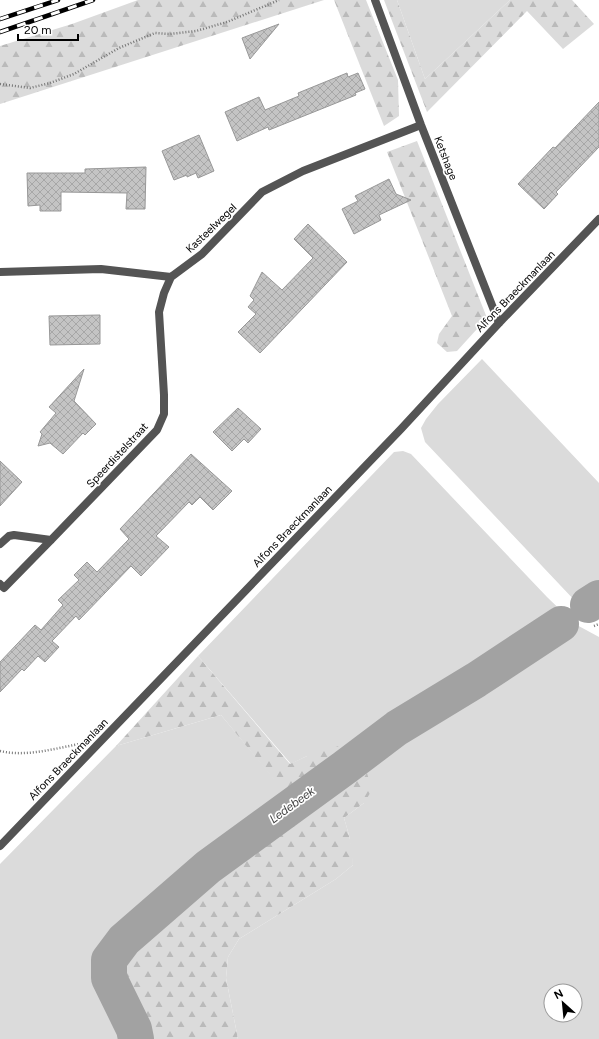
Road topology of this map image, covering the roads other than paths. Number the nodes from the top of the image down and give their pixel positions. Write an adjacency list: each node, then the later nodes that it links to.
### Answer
1 (375, 0): 2 (street, Ketshage)
2 (421, 125): 5 (street, Kasteelwegel); 6 (street, Ketshage)
3 (599, 219): 6 (street, Alfons Braeckmanlaan)
4 (0, 272): 5 (street)
5 (171, 277): 7 (street, Speerdistelstraat)
6 (499, 323): 10 (street, Alfons Braeckmanlaan)
7 (52, 540): 8 (street); 9 (street, Speerdistelstraat)
8 (0, 544)
9 (0, 584)
10 (0, 846)

